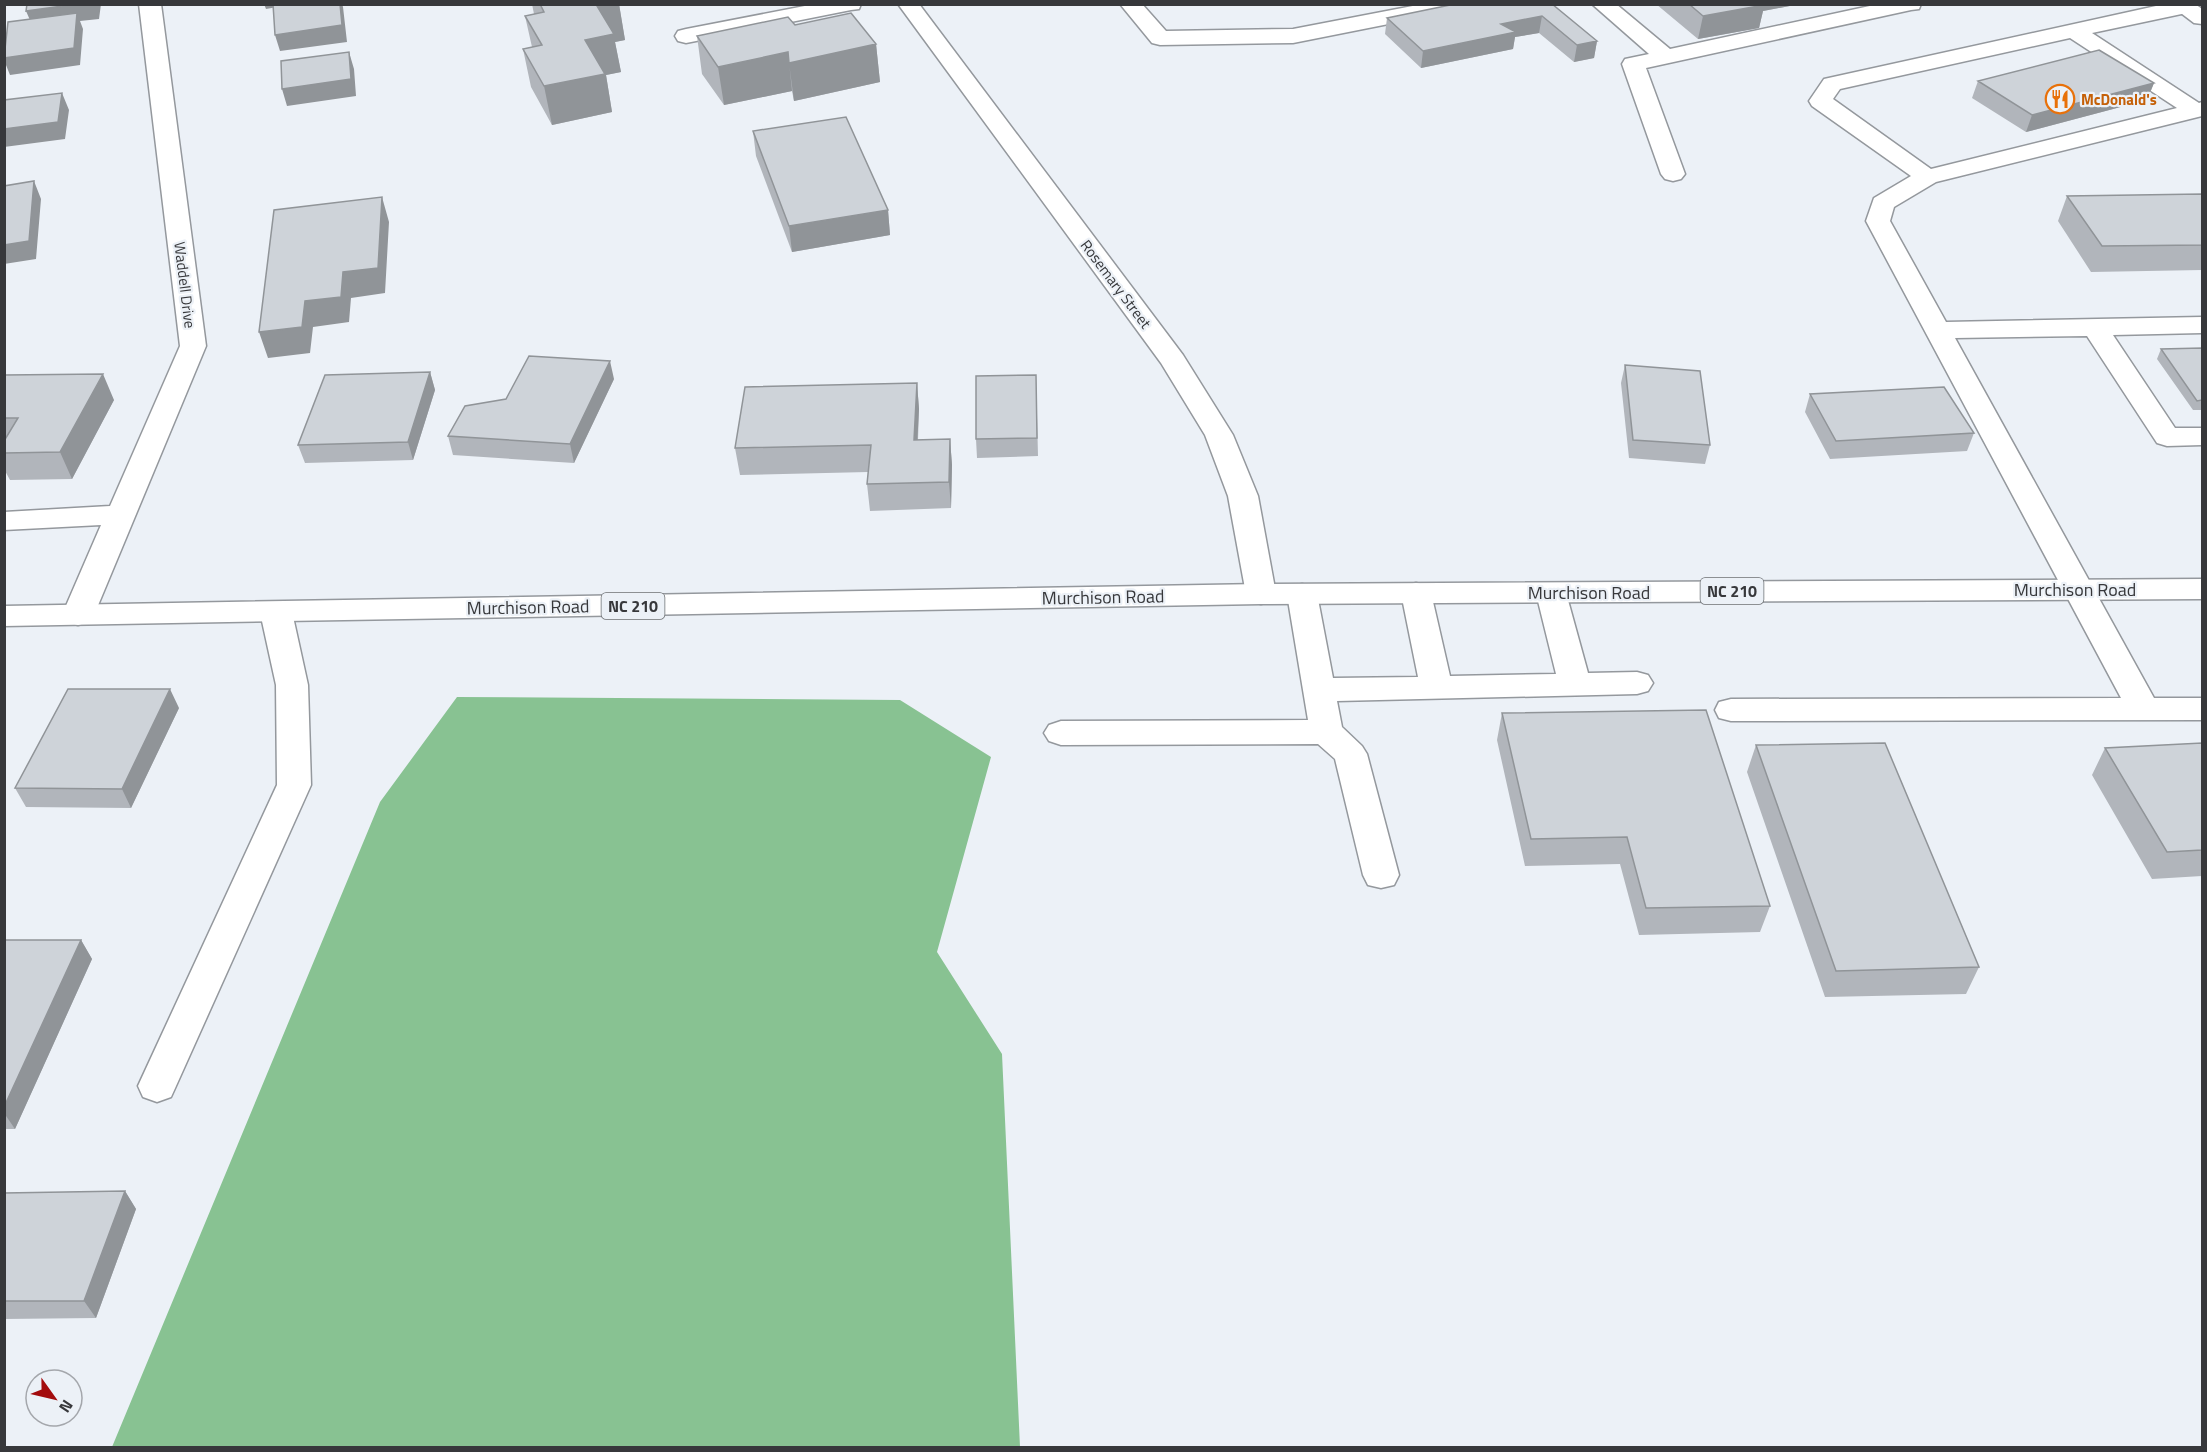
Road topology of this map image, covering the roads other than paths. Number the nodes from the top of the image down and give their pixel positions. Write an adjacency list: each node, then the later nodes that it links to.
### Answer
1 (150, 4): 20 (street, Waddell Drive)
2 (850, 4): 11 (street)
3 (908, 4): 26 (street, Rosemary Street)
4 (1130, 4): 5 (street)
5 (1459, 4)
6 (1602, 4): 12 (street)
7 (1911, 4): 12 (street)
8 (2181, 6): 9 (street); 10 (street)
9 (2202, 18)
10 (2074, 31): 13 (street); 15 (street)
11 (686, 36)
12 (1666, 57): 14 (street)
13 (2199, 110): 15 (street)
14 (1672, 174)
15 (1927, 177): 17 (street)
16 (2095, 328): 17 (street); 18 (street); 19 (street)
17 (1938, 330): 23 (street)
18 (2199, 330)
19 (2202, 436)
20 (120, 515): 21 (street); 29 (street, Waddell Drive)
21 (5, 521)
22 (2202, 589): 23 (street, Murchison Road / NC 210)
23 (2079, 590): 24 (street, Murchison Road / NC 210); 37 (street)
24 (1551, 592): 25 (street, Murchison Road / NC 210); 32 (street)
25 (1416, 593): 27 (street, Murchison Road / NC 210); 33 (street)
26 (1261, 594): 27 (street, Murchison Road / NC 210); 28 (street, Murchison Road / NC 210)
27 (1302, 594): 34 (street)
28 (276, 612): 29 (street, Murchison Road / NC 210); 41 (street)
29 (78, 615): 30 (street, Murchison Road / NC 210)
30 (4, 616)
31 (1637, 683): 32 (street)
32 (1575, 684): 33 (street)
33 (1436, 688): 34 (street)
34 (1319, 690): 38 (street)
35 (2202, 709): 37 (street)
36 (1731, 710): 37 (street)
37 (2144, 710)
38 (1326, 732): 39 (street); 40 (street)
39 (1061, 734)
40 (1382, 875)
41 (157, 1086)

